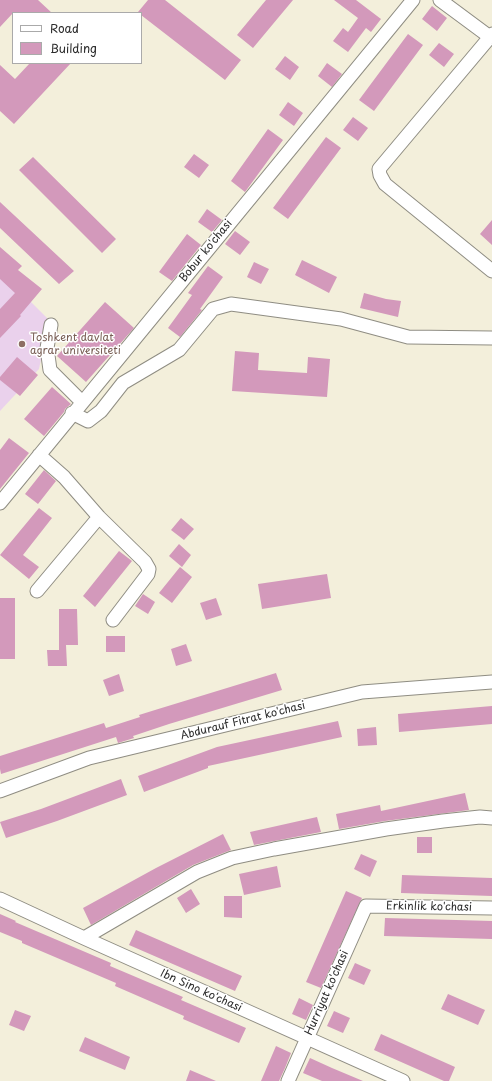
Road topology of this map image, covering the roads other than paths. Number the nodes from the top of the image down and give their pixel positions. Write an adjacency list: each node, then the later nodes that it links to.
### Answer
1 (413, 0): 7 (street, Bobur ko'chasi)
2 (440, 0): 3 (street)
3 (491, 36): 4 (street)
4 (492, 271)
5 (51, 325): 7 (street)
6 (492, 338): 8 (street)
7 (82, 402): 8 (street, Bobur ko'chasi)
8 (72, 414): 9 (street, Bobur ko'chasi)
9 (39, 455): 10 (street, Bobur ko'chasi); 11 (street)
10 (0, 503)
11 (99, 517): 12 (street); 13 (street)
12 (37, 591)
13 (114, 620)
14 (492, 682): 15 (street, Abdurauf Fitrat ko'chasi)
15 (0, 791)
16 (492, 818): 20 (street)
17 (0, 899): 20 (street, Ibn Sino ko'chasi)
18 (366, 906): 19 (street, Erkinlik ko'chasi); 21 (street, Hurriyat ko'chasi)
19 (492, 908)
20 (84, 938): 21 (street, Ibn Sino ko'chasi)
21 (307, 1038): 22 (street, Hurriyat ko'chasi); 23 (street, Ibn Sino ko'chasi)
22 (288, 1081)
23 (403, 1081)

